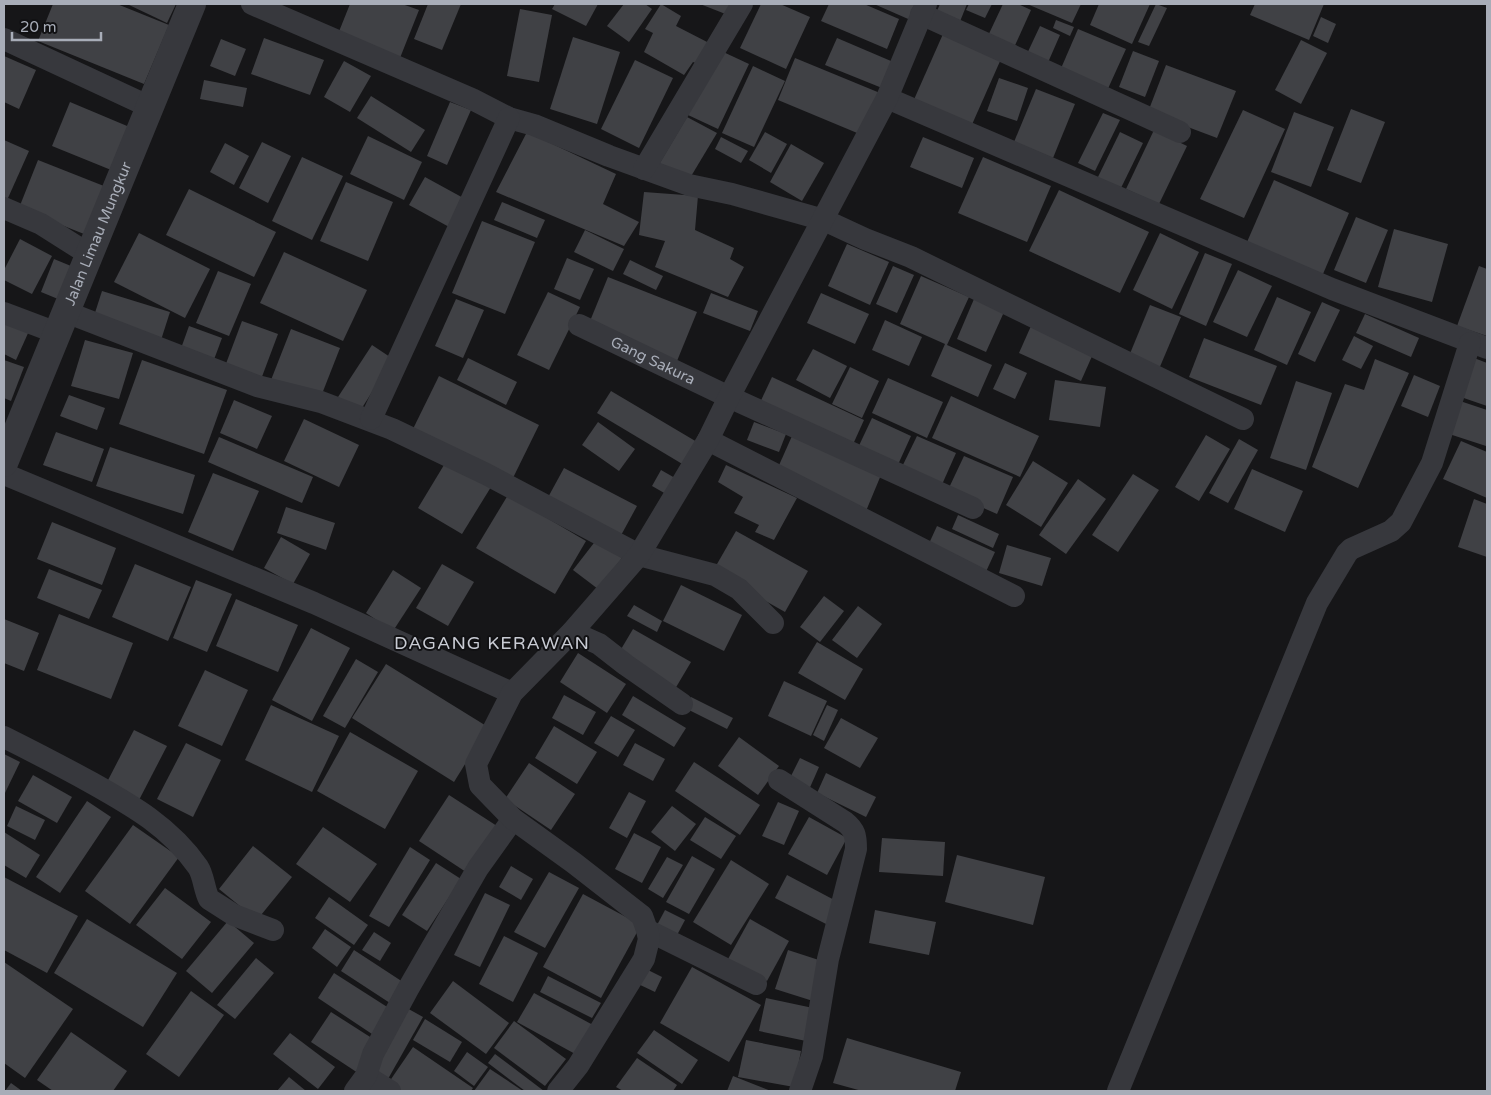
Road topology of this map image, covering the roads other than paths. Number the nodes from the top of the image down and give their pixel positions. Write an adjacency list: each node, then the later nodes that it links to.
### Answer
1 (192, 4): 7 (street, Jalan Limau Mungkur)
2 (252, 4): 8 (street)
3 (742, 4): 10 (street)
4 (924, 9): 6 (street); 9 (street)
5 (4, 39): 7 (street)
6 (888, 98): 12 (street); 17 (street)
7 (150, 107): 13 (street, Jalan Limau Mungkur)
8 (509, 118): 10 (street); 20 (street)
9 (1180, 132)
10 (644, 169): 12 (street)
11 (4, 208): 13 (street)
12 (824, 220): 18 (street); 19 (street)
13 (90, 255): 15 (street, Jalan Limau Mungkur)
14 (4, 313): 15 (street)
15 (62, 323): 20 (street); 22 (street, Jalan Limau Mungkur)
16 (579, 325): 18 (street, Gang Sakura)
17 (1479, 346): 41 (street)
18 (728, 397): 21 (street); 24 (street, Gang Sakura)
19 (1243, 418)
20 (371, 419): 25 (street)
21 (708, 440): 25 (street); 26 (street)
22 (4, 464)
23 (4, 474): 29 (street)
24 (973, 508)
25 (640, 554): 27 (street); 28 (street)
26 (1014, 596)
27 (773, 623)
28 (572, 632): 29 (street); 30 (street)
29 (512, 693): 33 (street)
30 (682, 704)
31 (4, 737): 34 (street)
32 (779, 780): 40 (street)
33 (513, 819): 35 (street); 37 (street)
34 (273, 930)
35 (647, 930): 36 (street); 39 (street)
36 (756, 984)
37 (360, 1083): 38 (street)
38 (390, 1091)
39 (558, 1091)
40 (800, 1091)
41 (1118, 1091)

